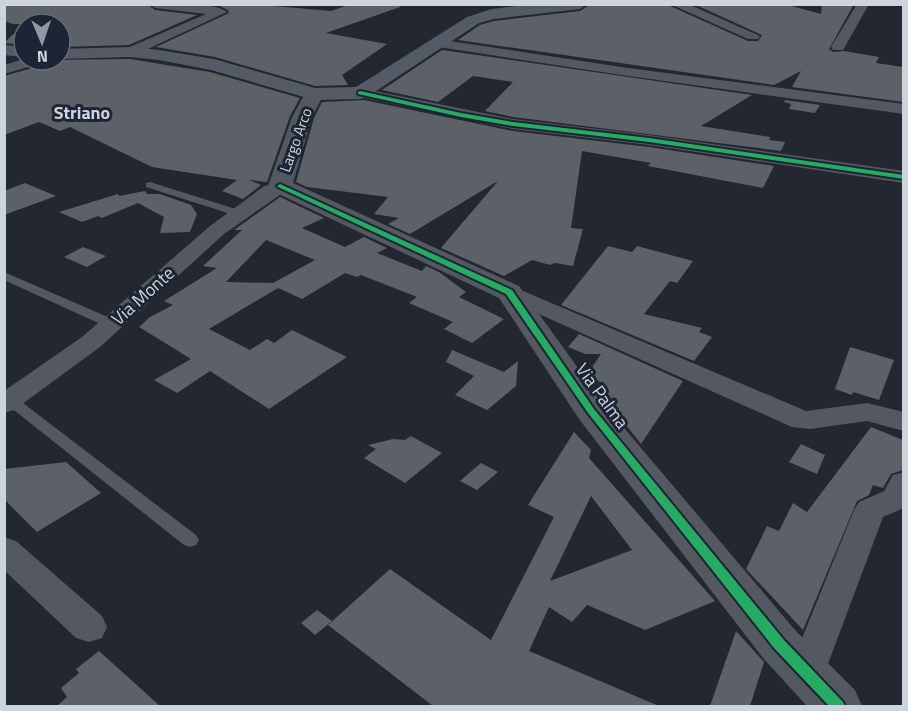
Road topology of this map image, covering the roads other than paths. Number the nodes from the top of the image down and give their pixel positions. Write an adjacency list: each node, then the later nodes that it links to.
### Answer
1 (155, 4): 8 (street)
2 (580, 4): 6 (main road)
3 (676, 4): 5 (street)
4 (863, 4): 7 (street)
5 (753, 36)
6 (437, 43): 10 (main road); 12 (street)
7 (838, 47)
8 (130, 52): 9 (main road); 11 (main road)
9 (72, 54)
10 (360, 93): 11 (main road); 13 (street)
11 (314, 94): 15 (street, Largo Arco)
12 (903, 109)
13 (903, 177)
14 (150, 185): 16 (lane)
15 (279, 186): 16 (street, Via Monte); 18 (street)
16 (238, 213): 19 (street, Via Monte)
17 (4, 275): 19 (lane)
18 (509, 292): 21 (street); 26 (street, Via Palma)
19 (112, 324): 20 (street, Via Monte)
20 (7, 402): 23 (lane)
21 (903, 422)
22 (903, 483): 26 (street)
23 (190, 540)
24 (4, 550): 25 (street)
25 (89, 627)
26 (807, 673): 27 (street, Via Palma)
27 (838, 706)

